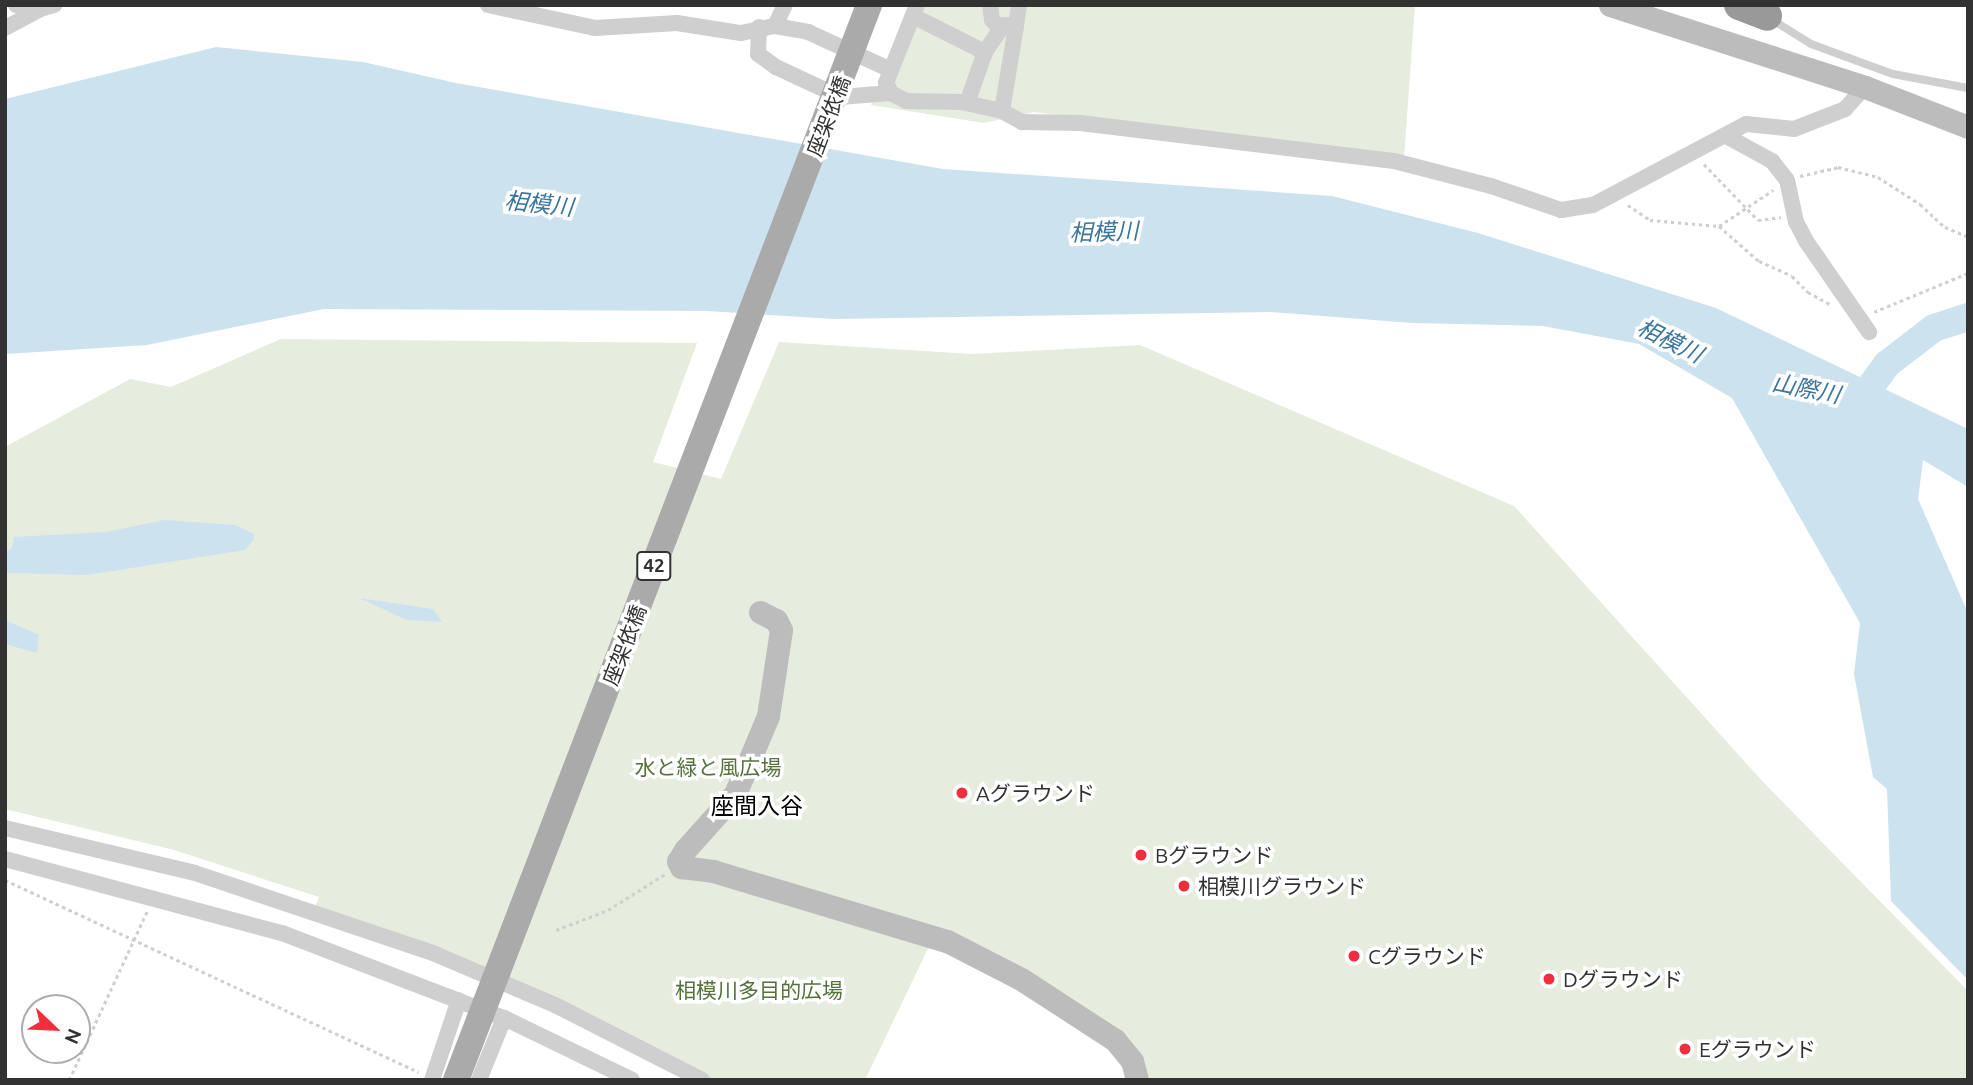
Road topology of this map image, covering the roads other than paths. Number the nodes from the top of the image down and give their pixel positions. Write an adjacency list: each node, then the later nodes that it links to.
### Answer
1 (16, 5): 9 (street)
2 (488, 5): 12 (street)
3 (785, 5): 12 (street)
4 (871, 5): 30 (main road, 座架依橋 / 42, bridge)
5 (990, 5): 14 (street)
6 (1019, 5): 14 (street)
7 (1610, 5): 17 (street)
8 (1739, 5): 11 (highway)
9 (47, 7): 13 (street)
10 (915, 11): 15 (street); 16 (street)
11 (1767, 16): 18 (lane)
12 (767, 27): 16 (street); 19 (street)
13 (5, 28)
14 (1008, 28): 15 (street); 21 (street)
15 (985, 52): 20 (street)
16 (891, 70): 19 (street)
17 (1865, 87): 22 (street); 23 (street)
18 (1968, 88)
19 (891, 93): 20 (street)
20 (967, 103): 21 (street)
21 (1002, 111): 23 (street)
22 (1968, 127)
23 (1728, 137): 24 (street)
24 (1870, 332)
25 (760, 612): 34 (street)
26 (5, 828): 33 (street)
27 (5, 859): 28 (street)
28 (459, 1000): 29 (street); 30 (street)
29 (504, 1018): 31 (street); 32 (street)
30 (440, 1079)
31 (480, 1080)
32 (632, 1080)
33 (702, 1080)
34 (1137, 1080)

